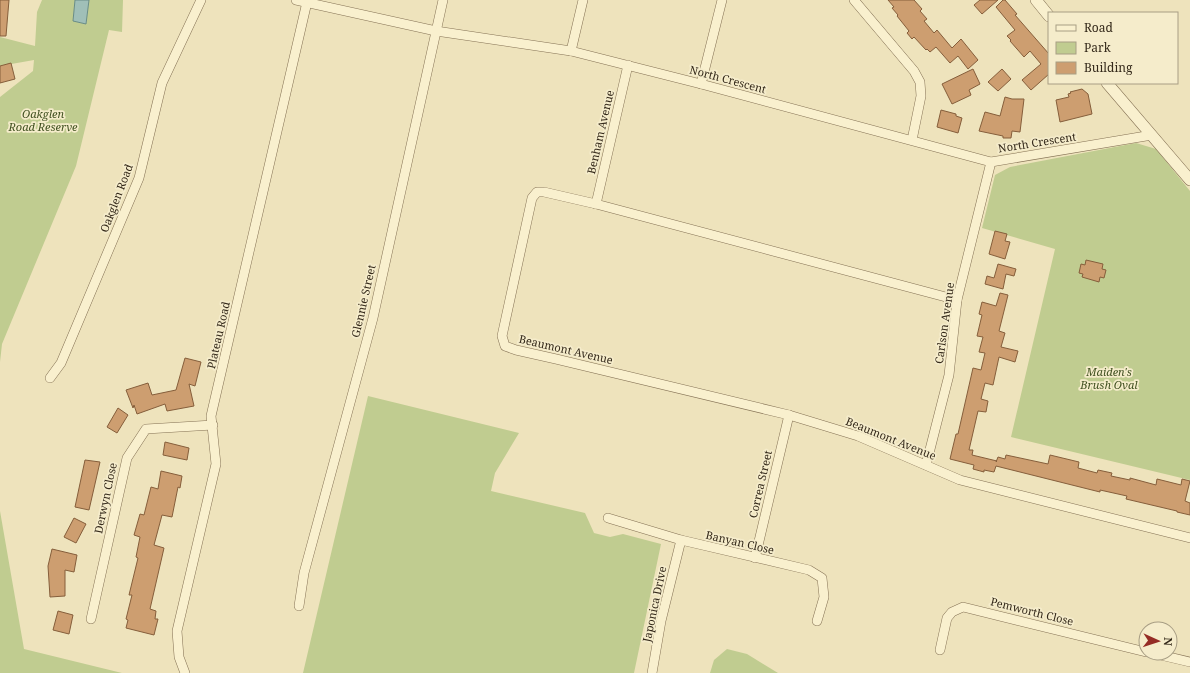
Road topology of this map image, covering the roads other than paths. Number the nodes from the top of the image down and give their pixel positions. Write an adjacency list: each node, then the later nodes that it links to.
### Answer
1 (201, 0): 21 (street, Oakglen Road)
2 (296, 0): 8 (street, North Crescent)
3 (443, 0): 10 (street, Glennie Street)
4 (583, 0): 11 (street)
5 (722, 0): 13 (street)
6 (854, 0): 16 (street)
7 (1036, 0): 9 (street)
8 (307, 2): 10 (street, North Crescent); 23 (street, Plateau Road)
9 (1048, 15)
10 (436, 31): 11 (street, North Crescent); 29 (street, Glennie Street)
11 (571, 51): 12 (street, North Crescent)
12 (628, 65): 13 (street, North Crescent); 19 (street, Benham Avenue)
13 (701, 84): 16 (street, North Crescent)
14 (1108, 84): 15 (street)
15 (1152, 135): 17 (street, North Crescent); 18 (street)
16 (912, 140): 17 (street, North Crescent)
17 (991, 162): 20 (street, Carlson Avenue)
18 (1190, 180)
19 (596, 204): 20 (street, Beaumont Avenue); 22 (street, Beaumont Avenue)
20 (957, 300): 24 (street, Carlson Avenue)
21 (50, 378)
22 (789, 415): 24 (street, Beaumont Avenue); 28 (street, Correa Street)
23 (213, 425): 30 (street, Derwyn Close); 36 (street, Plateau Road)
24 (926, 465): 26 (street, Beaumont Avenue)
25 (608, 518): 27 (street, Banyan Close)
26 (1190, 538)
27 (680, 540): 28 (street, Banyan Close); 37 (street, Japonica Drive)
28 (755, 558): 31 (street, Banyan Close)
29 (299, 606)
30 (91, 619)
31 (817, 621)
32 (940, 650): 33 (street, Pemworth Close)
33 (1138, 650)
34 (1178, 659): 35 (street)
35 (1190, 662)
36 (185, 673)
37 (652, 673)

